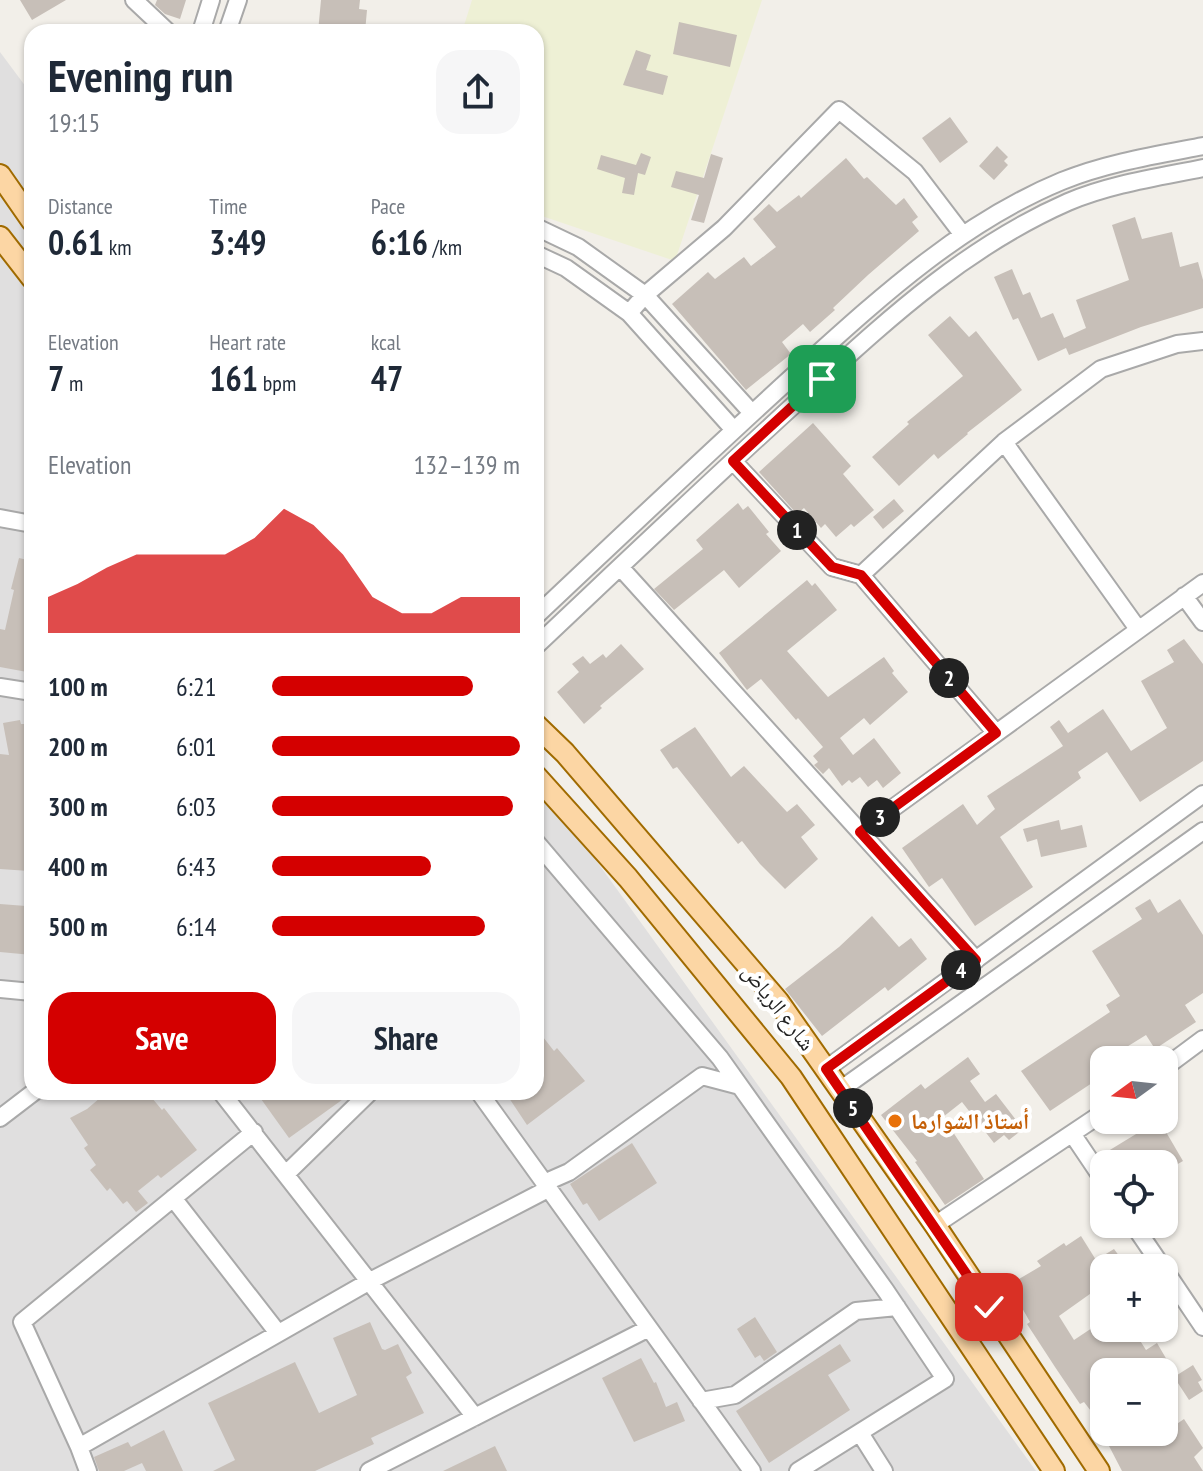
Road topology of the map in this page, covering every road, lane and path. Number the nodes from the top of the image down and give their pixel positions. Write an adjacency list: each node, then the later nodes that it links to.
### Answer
1 (134, 0): 4 (street)
2 (211, 0): 5 (street)
3 (238, 0): 6 (street)
4 (160, 24)
5 (204, 24)
6 (230, 24)
7 (1203, 146): 12 (street)
8 (1203, 168): 22 (street)
9 (0, 175): 10 (main road)
10 (24, 210)
11 (544, 231): 16 (street)
12 (963, 235): 16 (street); 19 (street)
13 (0, 237): 15 (main road)
14 (544, 258): 17 (street)
15 (24, 268)
16 (645, 295): 17 (street); 19 (street)
17 (629, 313): 20 (street)
18 (1203, 341): 21 (street)
19 (752, 413): 20 (street)
20 (734, 430): 29 (street)
21 (1004, 442): 26 (street); 31 (street)
22 (733, 461): 25 (street); 26 (street)
23 (0, 518): 24 (street)
24 (24, 522)
25 (620, 567): 32 (street); 40 (street)
26 (861, 575): 36 (street)
27 (1203, 583): 28 (street)
28 (1184, 596): 30 (street); 31 (street)
29 (544, 608)
30 (1203, 622)
31 (1138, 629): 36 (street)
32 (544, 638)
33 (0, 687): 34 (street)
34 (24, 691)
35 (544, 733): 47 (main road, شارع الرياض)
36 (996, 733): 40 (street)
37 (544, 785): 78 (main road, شارع الرياض)
38 (1203, 794): 42 (street)
39 (1203, 831): 49 (street)
40 (860, 832): 42 (street)
41 (544, 851): 48 (street)
42 (976, 960): 47 (street)
43 (0, 989): 44 (street)
44 (24, 991)
45 (1203, 1039): 46 (street)
46 (1178, 1058)
47 (826, 1069): 49 (main road, شارع الرياض)
48 (740, 1086): 60 (street); 65 (street)
49 (840, 1090): 62 (main road, شارع الرياض)
50 (24, 1100): 54 (street)
51 (228, 1100): 56 (street)
52 (362, 1100): 59 (street)
53 (485, 1100): 60 (street)
54 (0, 1118)
55 (1090, 1122): 57 (street)
56 (254, 1132): 59 (street); 61 (street)
57 (1073, 1135): 58 (street); 62 (street)
58 (1090, 1160)
59 (287, 1173): 63 (street)
60 (546, 1186): 63 (street); 67 (street)
61 (173, 1198): 68 (street); 72 (street)
62 (935, 1225): 79 (main road, شارع الرياض)
63 (370, 1281): 68 (street); 70 (street)
64 (1178, 1290): 66 (street)
65 (888, 1308): 69 (street); 71 (street)
66 (1203, 1327)
67 (649, 1328): 69 (street); 70 (street)
68 (278, 1333): 72 (street)
69 (701, 1401): 75 (street)
70 (475, 1417): 74 (street)
71 (860, 1433): 76 (street); 77 (street)
72 (79, 1447): 73 (street)
73 (88, 1471)
74 (369, 1471)
75 (752, 1471)
76 (798, 1471)
77 (884, 1471)
78 (1054, 1471)
79 (1099, 1471)

